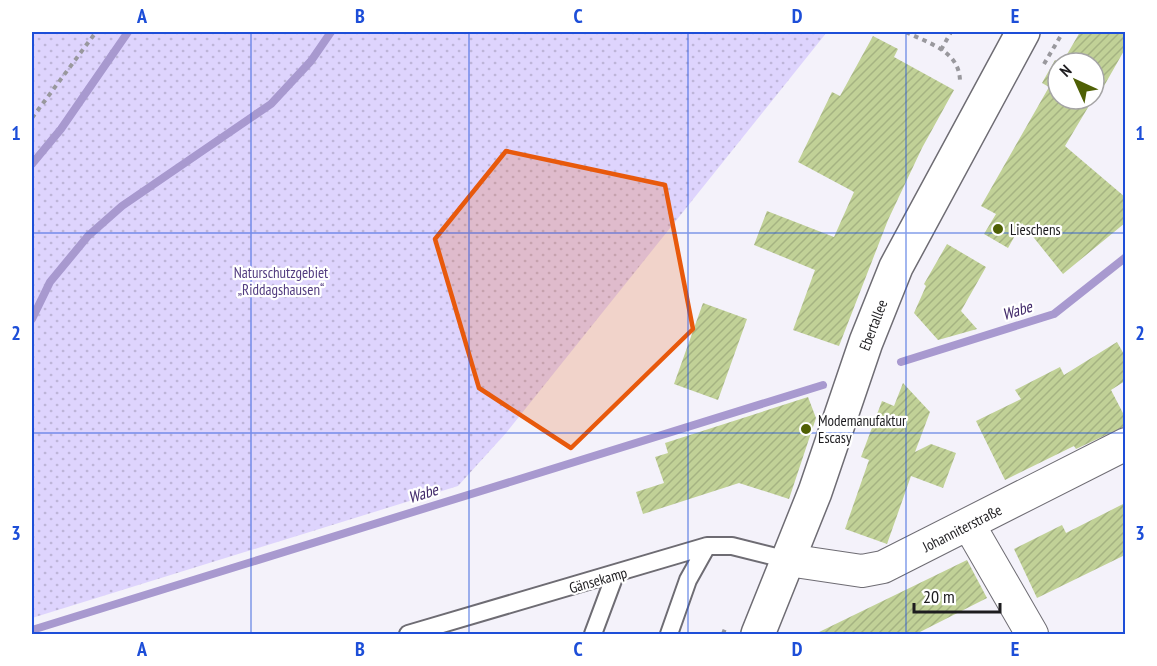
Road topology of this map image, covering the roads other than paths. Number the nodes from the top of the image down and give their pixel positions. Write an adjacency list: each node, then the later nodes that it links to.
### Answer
1 (1012, 35): 5 (main road, Ebertallee)
2 (1125, 444): 3 (street, Johanniterstraße)
3 (969, 525): 5 (street, Johanniterstraße); 11 (street)
4 (707, 546): 5 (lane, Gänsekamp); 6 (lane, Gänsekamp); 9 (lane)
5 (788, 560): 10 (main road, Ebertallee)
6 (615, 575): 7 (lane, Gänsekamp); 8 (lane)
7 (408, 634)
8 (592, 634)
9 (669, 634)
10 (758, 634)
11 (1032, 634)

